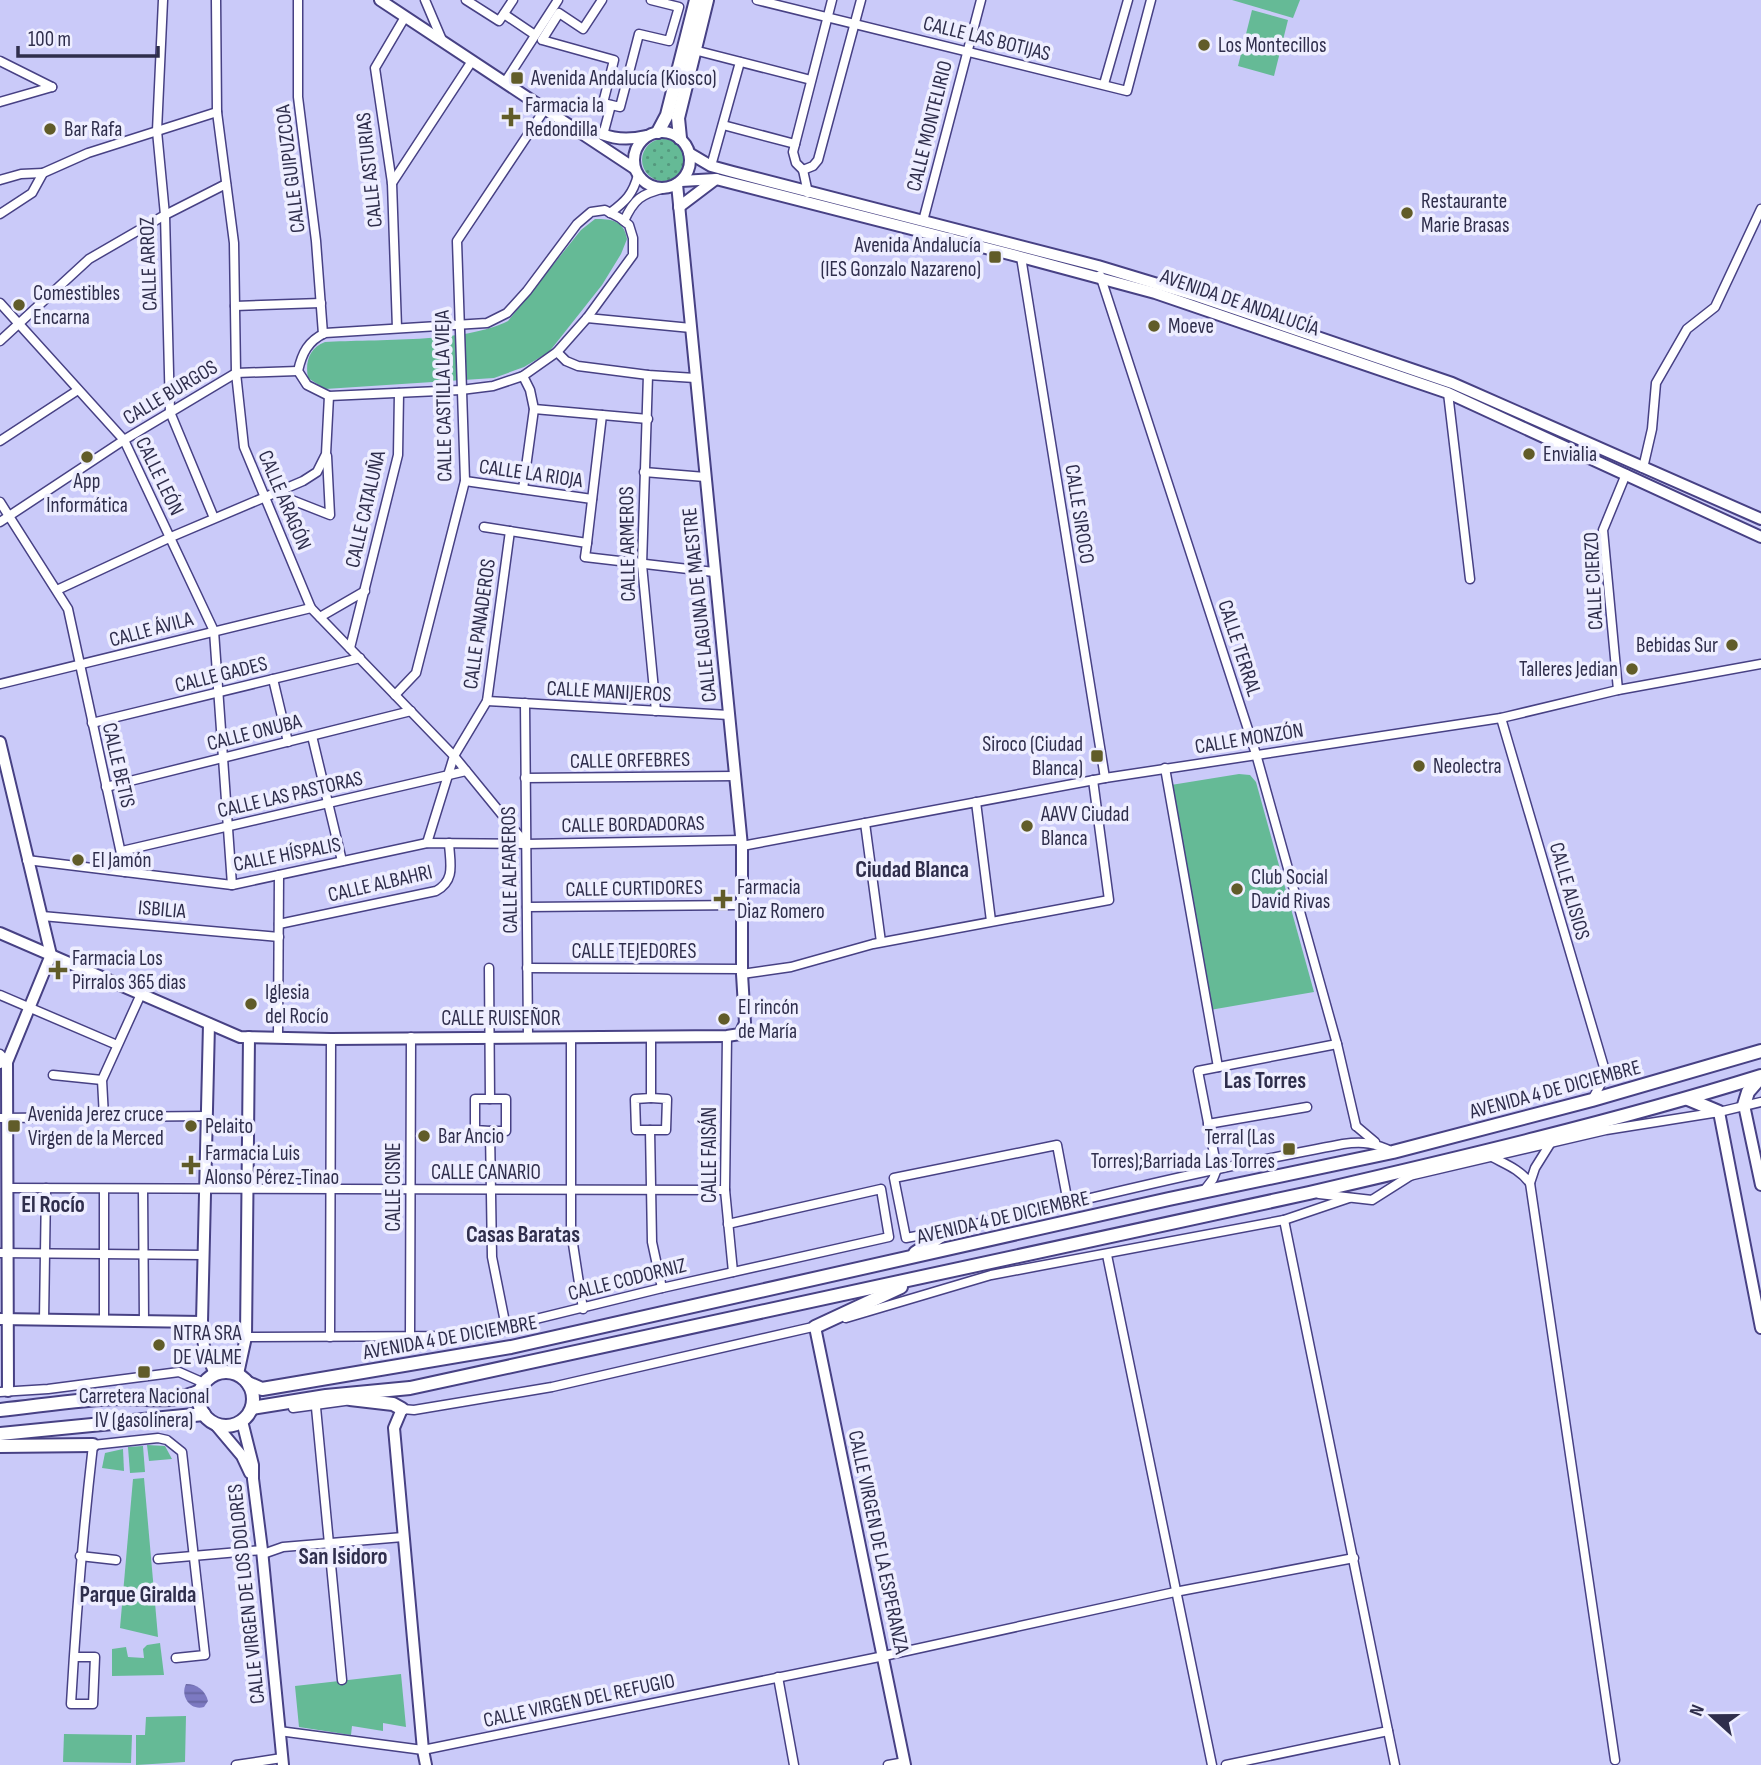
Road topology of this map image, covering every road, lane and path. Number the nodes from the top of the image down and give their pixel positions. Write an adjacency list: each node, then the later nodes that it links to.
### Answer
1 (163, 0): 42 (street, CALLE ARROZ)
2 (216, 0): 39 (street, CALLE ARAGÓN)
3 (298, 0): 71 (street, CALLE GUIPUZCOA)
4 (426, 0): 27 (street)
5 (466, 0): 19 (street)
6 (513, 0): 19 (street)
7 (558, 0): 22 (street)
8 (602, 0): 22 (street)
9 (651, 0): 23 (street)
10 (696, 0): 25 (main road)
11 (707, 0): 28 (main road)
12 (757, 0): 21 (street, CALLE LAS BOTIJAS)
13 (832, 0): 21 (street)
14 (861, 0): 24 (street)
15 (981, 0): 29 (street, CALLE MONTELIRIO)
16 (1128, 0): 35 (street)
17 (1151, 0): 35 (street, CALLE LAS BOTIJAS)
18 (384, 1): 20 (street)
19 (504, 14): 26 (street)
20 (405, 17): 27 (street); 55 (street, CALLE ASTURIAS)
21 (827, 17): 24 (street, CALLE LAS BOTIJAS); 33 (street)
22 (548, 23): 26 (street); 37 (street)
23 (674, 24): 25 (street); 37 (street)
24 (854, 24): 29 (street, CALLE LAS BOTIJAS); 49 (street)
25 (689, 27): 43 (main road)
26 (536, 35): 34 (street)
27 (442, 40): 31 (street)
28 (694, 50): 32 (street); 45 (main road)
29 (966, 51): 35 (street, CALLE LAS BOTIJAS); 66 (street, CALLE MONTELIRIO)
30 (0, 61): 36 (street)
31 (472, 61): 34 (street); 55 (street)
32 (740, 62): 33 (street); 41 (street)
33 (811, 80): 46 (street)
34 (505, 82): 38 (street)
35 (1104, 84)
36 (0, 102)
37 (611, 105): 44 (street)
38 (545, 109): 40 (street); 75 (street, CALLE CASTILLA LA VIEJA)
39 (217, 112): 42 (street); 56 (street, CALLE ARAGÓN)
40 (559, 118): 44 (street); 50 (street)
41 (723, 125): 46 (street); 48 (street)
42 (157, 131): 51 (street); 64 (street, CALLE ARROZ)
43 (652, 134): 44 (street); 45 (street); 50 (street)
44 (603, 135)
45 (680, 138): 47 (street)
46 (795, 144): 49 (street)
47 (689, 153): 48 (street, AVENIDA DE ANDALUCÍA); 54 (street)
48 (711, 166): 57 (street, AVENIDA DE ANDALUCÍA)
49 (803, 170): 57 (street); 59 (street)
50 (636, 171): 58 (street); 62 (street)
51 (43, 173): 52 (street); 63 (street)
52 (0, 180)
53 (716, 180): 54 (street, AVENIDA DE ANDALUCÍA); 60 (street); 67 (street, AVENIDA DE ANDALUCÍA)
54 (679, 182): 58 (street); 60 (street, CALLE LAGUNA DE MAESTRE)
55 (392, 183): 76 (street, CALLE ASTURIAS)
56 (226, 184): 64 (street); 72 (street, CALLE ARAGÓN)
57 (788, 187): 59 (street, AVENIDA DE ANDALUCÍA)
58 (665, 188): 65 (street)
59 (808, 193): 66 (street, AVENIDA DE ANDALUCÍA)
60 (679, 207): 77 (street, CALLE LAGUNA DE MAESTRE)
61 (1761, 209): 98 (street)
62 (610, 212): 65 (street); 75 (street)
63 (0, 214)
64 (165, 215): 74 (street); 92 (street, CALLE ARROZ)
65 (624, 221): 73 (street)
66 (923, 221): 68 (street, AVENIDA DE ANDALUCÍA)
67 (1021, 257): 69 (street, AVENIDA DE ANDALUCÍA); 152 (street, CALLE SIROCO)
68 (1098, 266): 69 (street, CALLE TERRAL); 98 (street, AVENIDA DE ANDALUCÍA)
69 (1101, 278): 89 (street, AVENIDA DE ANDALUCÍA); 144 (street, CALLE TERRAL)
70 (0, 303): 74 (street, CALLE LEÓN)
71 (321, 303): 72 (street); 78 (street, CALLE GUIPUZCOA)
72 (235, 306): 82 (street, CALLE ARAGÓN)
73 (587, 318): 77 (street); 80 (street)
74 (19, 324): 79 (street); 86 (street, CALLE LEÓN)
75 (459, 325): 76 (street); 87 (street, CALLE CASTILLA LA VIEJA)
76 (397, 328): 78 (street)
77 (691, 328): 85 (street, CALLE LAGUNA DE MAESTRE)
78 (323, 334): 81 (street)
79 (0, 341)
80 (557, 352): 83 (street); 84 (street)
81 (298, 372): 82 (street, CALLE BURGOS); 90 (street)
82 (236, 373): 92 (street, CALLE BURGOS); 105 (street, CALLE ARAGÓN)
83 (648, 375): 85 (street); 94 (street, CALLE ARMEROS)
84 (523, 376): 87 (street); 91 (street)
85 (695, 378): 101 (street, CALLE LAGUNA DE MAESTRE)
86 (78, 390): 95 (street, CALLE LEÓN); 96 (street)
87 (461, 390): 88 (street); 102 (street, CALLE CASTILLA LA VIEJA)
88 (399, 393): 90 (street); 121 (street, CALLE CATALUÑA)
89 (1448, 393): 100 (street, AVENIDA DE ANDALUCÍA); 119 (street)
90 (329, 396): 97 (street)
91 (534, 409): 93 (street); 103 (street)
92 (170, 412): 95 (street, CALLE BURGOS); 109 (street, CALLE ARROZ)
93 (602, 415): 94 (street); 106 (street)
94 (648, 419): 99 (street, CALLE ARMEROS)
95 (124, 440): 108 (street, CALLE BURGOS); 114 (street, CALLE LEÓN)
96 (0, 441)
97 (327, 450): 104 (street); 104 (street)
98 (1643, 468): 110 (street, AVENIDA DE ANDALUCÍA)
99 (644, 472): 101 (street); 117 (street, CALLE ARMEROS)
100 (1626, 474): 115 (street, AVENIDA DE ANDALUCÍA); 131 (street, CALLE CIERZO)
101 (705, 477): 118 (street, CALLE LAGUNA DE MAESTRE)
102 (465, 481): 103 (street, CALLE LA RIOJA); 133 (street, CALLE CASTILLA LA VIEJA)
103 (523, 489): 106 (street, CALLE LA RIOJA)
104 (274, 493): 105 (street)
105 (265, 497): 109 (street); 122 (street, CALLE ARAGÓN)
106 (593, 499): 116 (street)
107 (0, 502): 108 (street, CALLE BETIS)
108 (9, 516): 111 (street, CALLE BURGOS); 120 (street, CALLE BETIS)
109 (214, 518): 114 (street)
110 (1761, 519)
111 (0, 522)
112 (484, 527): 113 (street)
113 (510, 531): 116 (street); 134 (street, CALLE PANADEROS)
114 (171, 537): 120 (street); 124 (street, CALLE LEÓN)
115 (1761, 537)
116 (587, 543): 117 (street)
117 (642, 565): 118 (street); 137 (street, CALLE ARMEROS)
118 (714, 572): 138 (street, CALLE LAGUNA DE MAESTRE)
119 (1470, 579)
120 (57, 590): 128 (street, CALLE BETIS)
121 (365, 591): 123 (street, CALLE CATALUÑA); 125 (street, CALLE CATALUÑA)
122 (312, 608): 123 (street, CALLE ARAGÓN); 124 (street, CALLE ÁVILA)
123 (320, 617): 125 (street, CALLE ARAGÓN)
124 (214, 631): 128 (street, CALLE ÁVILA); 132 (street)
125 (350, 648): 126 (street, CALLE ARAGÓN)
126 (360, 658): 129 (street, CALLE GADES); 133 (street, CALLE ARAGÓN)
127 (1761, 664): 131 (street, CALLE MONZÓN)
128 (79, 666): 130 (street, CALLE ÁVILA); 140 (street, CALLE BETIS)
129 (273, 679): 132 (street, CALLE GADES); 143 (street)
130 (0, 684)
131 (1618, 690): 139 (street, CALLE MONZÓN)
132 (218, 693): 140 (street, CALLE GADES); 146 (street)
133 (395, 695): 136 (street, CALLE ARAGÓN)
134 (487, 701): 135 (street, CALLE MANIJEROS); 145 (street, CALLE PANADEROS)
135 (525, 703): 137 (street, CALLE MANIJEROS); 151 (street, CALLE ALFAREROS)
136 (411, 711): 141 (street, CALLE ONUBA); 145 (street, CALLE ARAGÓN)
137 (656, 711): 138 (street, CALLE MANIJEROS)
138 (729, 715): 150 (street, CALLE LAGUNA DE MAESTRE)
139 (1501, 718): 144 (street, CALLE MONZÓN); 205 (street, CALLE ALISIOS)
140 (92, 723): 154 (street, CALLE BETIS)
141 (312, 736): 143 (street, CALLE ONUBA); 156 (street)
142 (0, 741): 164 (street)
143 (288, 742): 146 (street, CALLE ONUBA)
144 (1256, 754): 147 (street, CALLE MONZÓN); 194 (street, CALLE TERRAL)
145 (454, 756): 148 (street, CALLE ARAGÓN); 149 (street, CALLE PANADEROS)
146 (221, 759): 154 (street, CALLE ONUBA); 158 (street)
147 (1165, 768): 152 (street, CALLE MONZÓN); 198 (street)
148 (466, 771): 149 (street, CALLE LAS PASTORAS); 162 (street, CALLE ARAGÓN)
149 (448, 775): 156 (street, CALLE LAS PASTORAS); 159 (street, CALLE PANADEROS)
150 (735, 776): 151 (street, CALLE ORFEBRES); 161 (street, CALLE LAGUNA DE MAESTRE)
151 (525, 778): 162 (street, CALLE ALFAREROS)
152 (1105, 778): 153 (street, CALLE MONZÓN)
153 (1093, 780): 155 (street, CALLE MONZÓN); 172 (street, CALLE TEJEDORES)
154 (106, 788): 163 (street, CALLE BETIS)
155 (976, 802): 157 (street, CALLE MONZÓN); 172 (street)
156 (328, 803): 158 (street, CALLE LAS PASTORAS); 165 (street)
157 (865, 823): 161 (street, CALLE MONZÓN); 176 (street)
158 (226, 827): 163 (street, CALLE LAS PASTORAS); 168 (street)
159 (427, 843): 160 (street, CALLE HÍSPALIS); 165 (street, CALLE HÍSPALIS)
160 (449, 843): 162 (street, CALLE BORDADORAS); 173 (street, CALLE ALBAHRI)
161 (742, 843): 162 (street, CALLE BORDADORAS); 169 (street, CALLE LAGUNA DE MAESTRE)
162 (526, 844): 170 (street, CALLE ALFAREROS)
163 (122, 851): 166 (street, CALLE BETIS)
164 (27, 860): 166 (street, CALLE HÍSPALIS); 171 (street)
165 (342, 861): 167 (street, CALLE HÍSPALIS)
166 (125, 872): 168 (street, CALLE HÍSPALIS)
167 (279, 875): 168 (street, CALLE HÍSPALIS); 173 (street)
168 (232, 885)
169 (742, 905): 170 (street, CALLE CURTIDORES); 180 (street, CALLE LAGUNA DE MAESTRE)
170 (527, 907): 179 (street, CALLE ALFAREROS)
171 (42, 916): 175 (street, ISBILIA); 177 (street)
172 (991, 921): 176 (street, CALLE TEJEDORES)
173 (279, 924): 175 (street)
174 (0, 933): 177 (street, CALLE RUISEÑOR)
175 (279, 937): 186 (street)
176 (881, 942): 180 (street, CALLE TEJEDORES)
177 (51, 955): 181 (street, CALLE RUISEÑOR); 183 (street)
178 (489, 968): 188 (street)
179 (527, 968): 180 (street, CALLE TEJEDORES); 189 (street, CALLE ALFAREROS)
180 (742, 971): 191 (street, CALLE LAGUNA DE MAESTRE)
181 (141, 994): 184 (street, CALLE RUISEÑOR); 195 (street)
182 (0, 995): 183 (street)
183 (29, 1007): 195 (street); 197 (street)
184 (209, 1024): 185 (street, CALLE RUISEÑOR); 210 (street)
185 (249, 1037): 186 (street, CALLE RUISEÑOR); 229 (street)
186 (278, 1037): 192 (street, CALLE RUISEÑOR)
187 (411, 1037): 188 (street, CALLE RUISEÑOR); 192 (street, CALLE RUISEÑOR); 234 (street, CALLE CISNE)
188 (491, 1037): 189 (street, CALLE RUISEÑOR); 203 (street)
189 (528, 1037): 193 (street, CALLE RUISEÑOR)
190 (651, 1037): 191 (street, CALLE RUISEÑOR); 193 (street, CALLE RUISEÑOR); 202 (street)
191 (727, 1037): 238 (street, CALLE FAISÁN)
192 (331, 1038): 230 (street)
193 (571, 1038): 236 (street)
194 (1337, 1044): 198 (street); 214 (street, CALLE TERRAL)
195 (117, 1045): 201 (street)
196 (1761, 1051): 205 (main road, AVENIDA 4 DE DICIEMBRE)
197 (2, 1060): 212 (street)
198 (1218, 1067): 213 (street)
199 (53, 1075): 201 (street)
200 (1761, 1077): 204 (main road, AVENIDA 4 DE DICIEMBRE); 207 (main road)
201 (102, 1080): 211 (street)
202 (650, 1098): 216 (street); 216 (street)
203 (490, 1099): 215 (street); 215 (street)
204 (1688, 1099): 209 (main road); 222 (main road, AVENIDA 4 DE DICIEMBRE)
205 (1592, 1100): 220 (main road, AVENIDA 4 DE DICIEMBRE)
206 (1761, 1102): 207 (street)
207 (1744, 1105): 209 (street); 226 (street)
208 (1307, 1107): 213 (street)
209 (1719, 1112): 218 (street); 256 (street)
210 (207, 1116): 211 (street); 233 (street)
211 (104, 1117): 212 (street)
212 (4, 1118): 227 (street)
213 (1208, 1124): 223 (street)
214 (1356, 1126): 217 (street); 219 (street)
215 (490, 1130): 235 (street)
216 (650, 1130): 237 (street)
217 (1376, 1143): 219 (street); 220 (street)
218 (1551, 1143): 221 (street); 225 (street)
219 (1343, 1144): 223 (street)
220 (1393, 1152): 239 (main road, AVENIDA 4 DE DICIEMBRE)
221 (1492, 1157): 224 (street); 225 (street)
222 (1425, 1166): 224 (street); 240 (main road, AVENIDA 4 DE DICIEMBRE)
223 (1217, 1169): 239 (street); 242 (street)
224 (1409, 1176): 241 (street)
225 (1530, 1183): 302 (street)
226 (1761, 1185)
227 (4, 1188): 228 (street, CALLE CANARIO); 246 (street)
228 (46, 1188): 231 (street, CALLE CANARIO); 247 (street)
229 (247, 1188): 230 (street, CALLE CANARIO); 233 (street, CALLE CANARIO); 266 (street)
230 (329, 1188): 234 (street, CALLE CANARIO); 267 (street)
231 (104, 1189): 232 (street, CALLE CANARIO); 248 (street)
232 (143, 1189): 233 (street, CALLE CANARIO); 249 (street)
233 (205, 1189): 250 (street)
234 (410, 1189): 235 (street, CALLE CANARIO); 268 (street, CALLE CISNE)
235 (490, 1189): 236 (street, CALLE CANARIO); 263 (street)
236 (570, 1189): 237 (street, CALLE CANARIO); 257 (street)
237 (651, 1190): 238 (street, CALLE CANARIO); 255 (street)
238 (725, 1190): 244 (street, CALLE FAISÁN)
239 (1203, 1192): 252 (main road, AVENIDA 4 DE DICIEMBRE)
240 (1309, 1193): 241 (street); 254 (main road, AVENIDA 4 DE DICIEMBRE)
241 (1349, 1198): 243 (street)
242 (1068, 1203): 245 (street); 245 (street)
243 (1284, 1220): 251 (street); 290 (street)
244 (728, 1224): 253 (street, CALLE FAISÁN); 253 (street, CALLE CODORNIZ)
245 (950, 1230): 252 (main road)
246 (4, 1253): 247 (street); 258 (street)
247 (46, 1254): 248 (street); 259 (street)
248 (104, 1254): 249 (street); 260 (street)
249 (142, 1255): 250 (street); 261 (street)
250 (204, 1255): 262 (street)
251 (1107, 1255): 264 (street); 293 (street)
252 (908, 1258): 270 (main road, AVENIDA 4 DE DICIEMBRE)
253 (733, 1272): 255 (street, CALLE CODORNIZ)
254 (924, 1277): 264 (main road); 273 (main road, AVENIDA 4 DE DICIEMBRE)
255 (662, 1288): 257 (street, CALLE CODORNIZ)
256 (1759, 1308): 265 (street)
257 (583, 1309): 263 (street, CALLE CODORNIZ)
258 (4, 1319): 259 (street); 272 (street)
259 (44, 1320): 260 (street)
260 (104, 1321): 261 (street)
261 (144, 1321): 262 (street)
262 (202, 1322): 269 (street)
263 (506, 1327): 268 (street, CALLE CODORNIZ)
264 (815, 1327): 276 (street); 294 (street, CALLE VIRGEN DE LA ESPERANZA)
265 (1761, 1328)
266 (246, 1337): 267 (street, CALLE CODORNIZ); 270 (street)
267 (330, 1337): 268 (street, CALLE CODORNIZ)
268 (410, 1337)
269 (215, 1374): 270 (main road); 271 (main road)
270 (243, 1378): 274 (main road)
271 (202, 1387): 272 (street); 277 (main road); 278 (main road)
272 (4, 1391)
273 (319, 1399): 274 (main road, AVENIDA 4 DE DICIEMBRE); 275 (street); 276 (main road); 286 (street)
274 (252, 1408): 279 (main road)
275 (293, 1408)
276 (402, 1409): 285 (street)
277 (0, 1410)
278 (204, 1414): 280 (main road); 281 (main road)
279 (242, 1421): 280 (main road); 284 (street, CALLE VIRGEN DE LOS DOLORES)
280 (215, 1424): 284 (street)
281 (0, 1434)
282 (93, 1445): 283 (main road); 288 (street); 289 (street)
283 (0, 1446)
284 (253, 1479): 287 (street, CALLE VIRGEN DE LOS DOLORES)
285 (403, 1537): 286 (street); 301 (street)
286 (329, 1543): 287 (street); 298 (street)
287 (263, 1552): 289 (street); 299 (street, CALLE VIRGEN DE LOS DOLORES)
288 (80, 1556): 292 (street); 295 (street)
289 (195, 1556): 291 (street); 296 (street)
290 (1354, 1558): 293 (street, CALLE VIRGEN DEL REFUGIO); 300 (street)
291 (158, 1559)
292 (116, 1560)
293 (1175, 1592): 294 (street, CALLE VIRGEN DEL REFUGIO); 309 (street)
294 (884, 1656): 297 (street, CALLE VIRGEN DEL REFUGIO); 304 (street, CALLE VIRGEN DE LA ESPERANZA)
295 (74, 1657): 295 (street)
296 (176, 1658)
297 (778, 1677): 301 (street, CALLE VIRGEN DEL REFUGIO); 307 (street)
298 (342, 1680)
299 (279, 1731): 301 (street, CALLE VIRGEN DEL REFUGIO); 303 (street, CALLE VIRGEN DE LOS DOLORES)
300 (1388, 1731): 310 (street); 311 (street)
301 (423, 1750): 306 (street)
302 (1615, 1760)
303 (282, 1762): 305 (street)
304 (905, 1763): 308 (street)
305 (236, 1765)
306 (426, 1765)
307 (794, 1765)
308 (888, 1765)
309 (1212, 1765)
310 (1226, 1765)
311 (1395, 1765)

